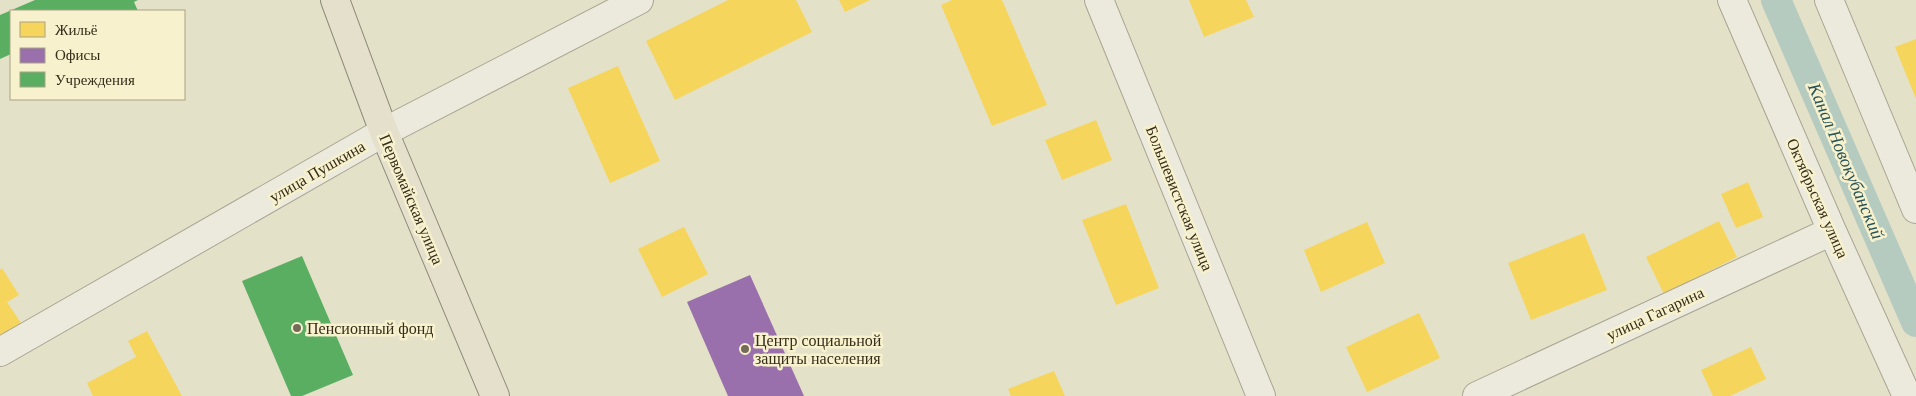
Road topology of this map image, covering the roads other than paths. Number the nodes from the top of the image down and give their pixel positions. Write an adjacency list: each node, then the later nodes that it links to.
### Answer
1 (335, 0): 6 (main road, Первомайская улица)
2 (639, 0): 6 (street, улица Пушкина)
3 (1099, 0): 12 (street, Большевистская улица)
4 (1732, 0): 9 (street, Октябрьская улица)
5 (1829, 0): 7 (street)
6 (384, 132): 10 (street, улица Пушкина); 11 (main road, Первомайская улица)
7 (1907, 168): 8 (street)
8 (1916, 209)
9 (1832, 231): 13 (street, улица Гагарина); 14 (street, Октябрьская улица)
10 (0, 352)
11 (495, 396)
12 (1261, 396)
13 (1478, 396)
14 (1907, 396)

